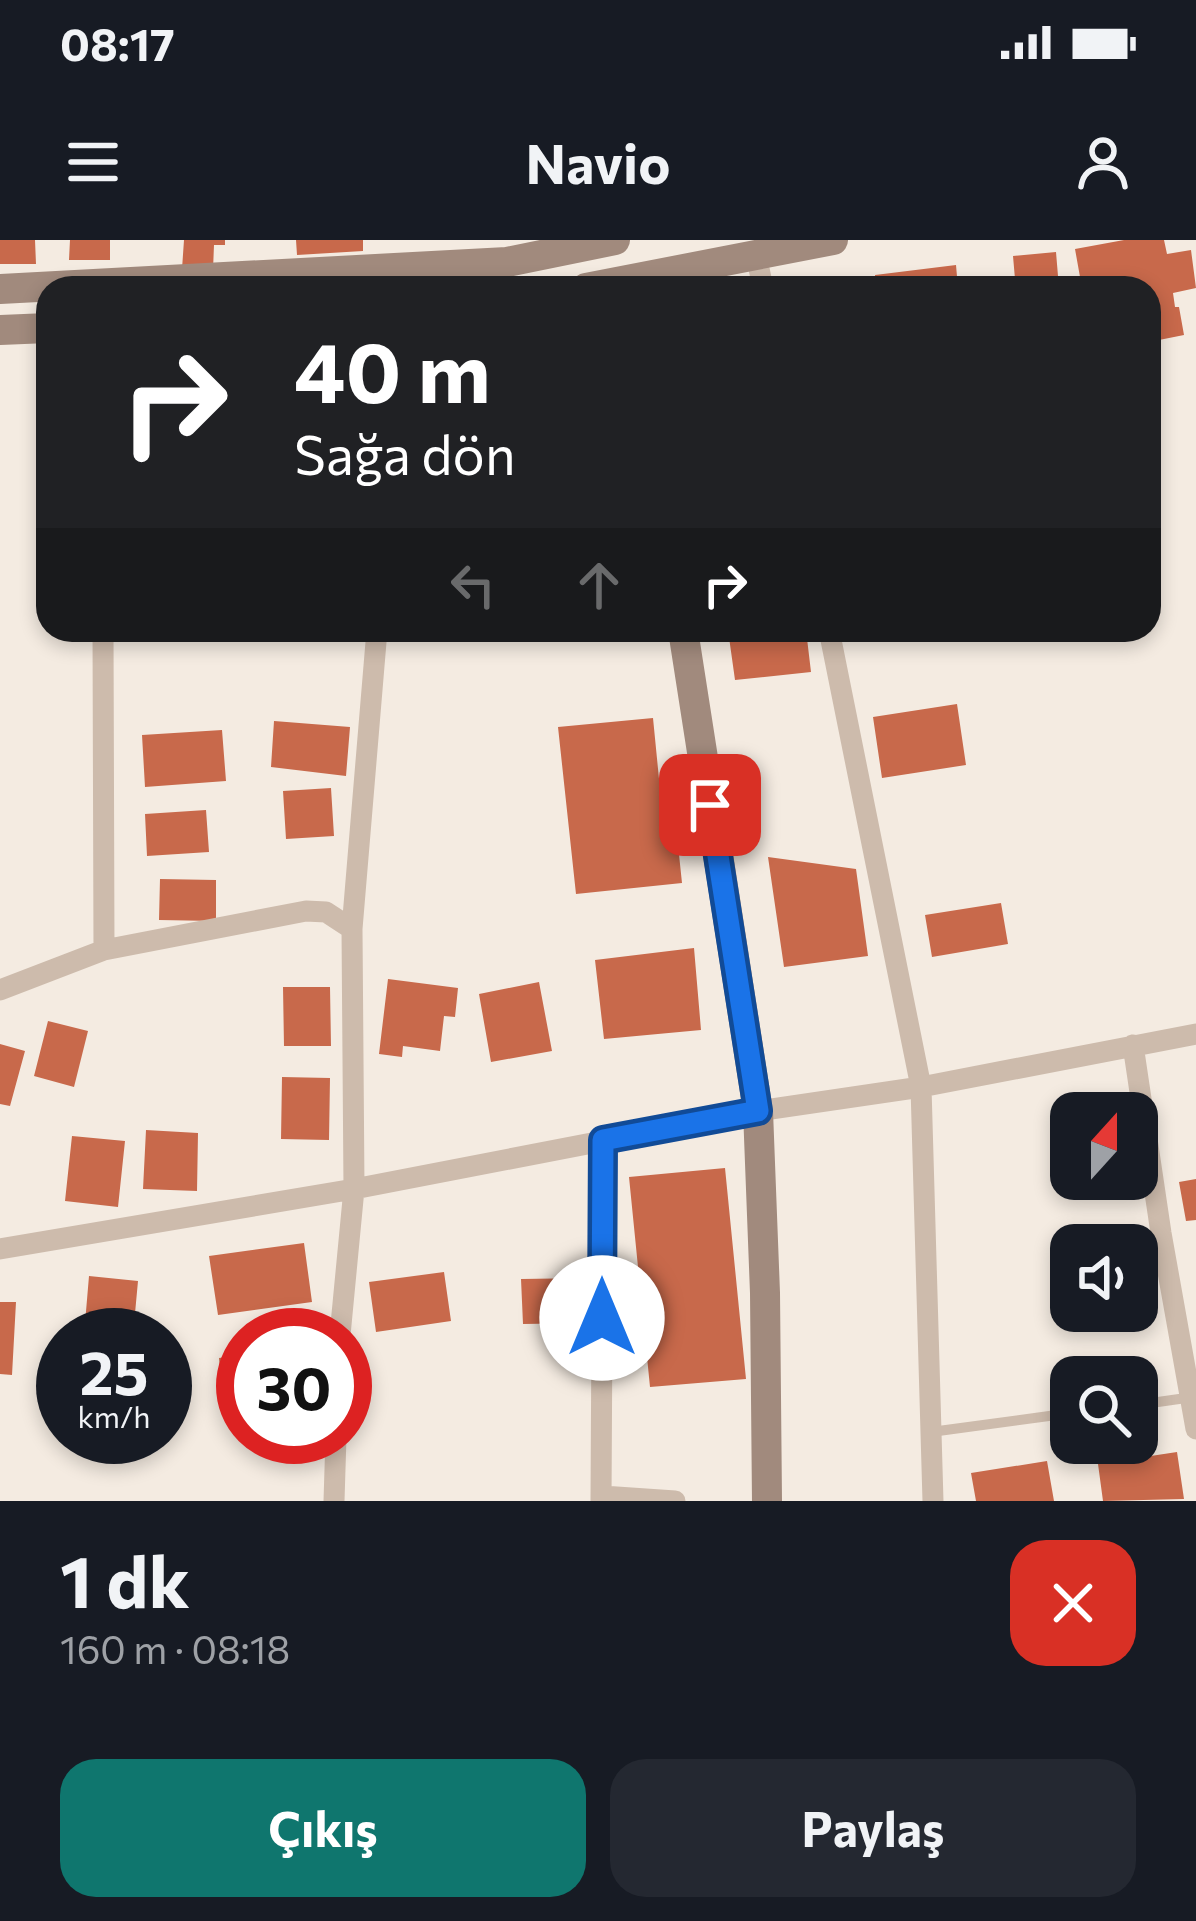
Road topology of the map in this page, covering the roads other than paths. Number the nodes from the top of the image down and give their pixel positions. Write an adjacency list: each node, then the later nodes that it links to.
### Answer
1 (833, 240): 3 (street)
2 (602, 241): 4 (street)
3 (756, 254): 5 (street); 6 (street)
4 (244, 276)
5 (661, 276)
6 (761, 276)
7 (36, 287): 8 (street)
8 (0, 289)
9 (36, 328): 10 (street)
10 (0, 330)
11 (104, 642): 16 (street)
12 (375, 642): 15 (street)
13 (685, 642): 21 (street)
14 (832, 642): 20 (street)
15 (352, 928): 16 (street); 23 (street)
16 (104, 950): 17 (street)
17 (0, 990)
18 (1196, 1034): 19 (street)
19 (1132, 1045): 20 (street); 26 (street)
20 (922, 1087): 21 (street); 30 (street)
21 (758, 1111): 22 (street); 35 (street)
22 (603, 1140): 23 (street); 32 (street)
23 (354, 1189): 24 (street); 25 (street)
24 (0, 1250)
25 (343, 1308)
26 (1193, 1397): 27 (lane); 29 (street)
27 (1158, 1402)
28 (1050, 1417): 30 (lane)
29 (1196, 1429)
30 (931, 1432): 36 (street)
31 (335, 1464): 33 (street)
32 (602, 1498): 34 (street)
33 (334, 1501)
34 (675, 1501)
35 (767, 1501)
36 (933, 1501)

